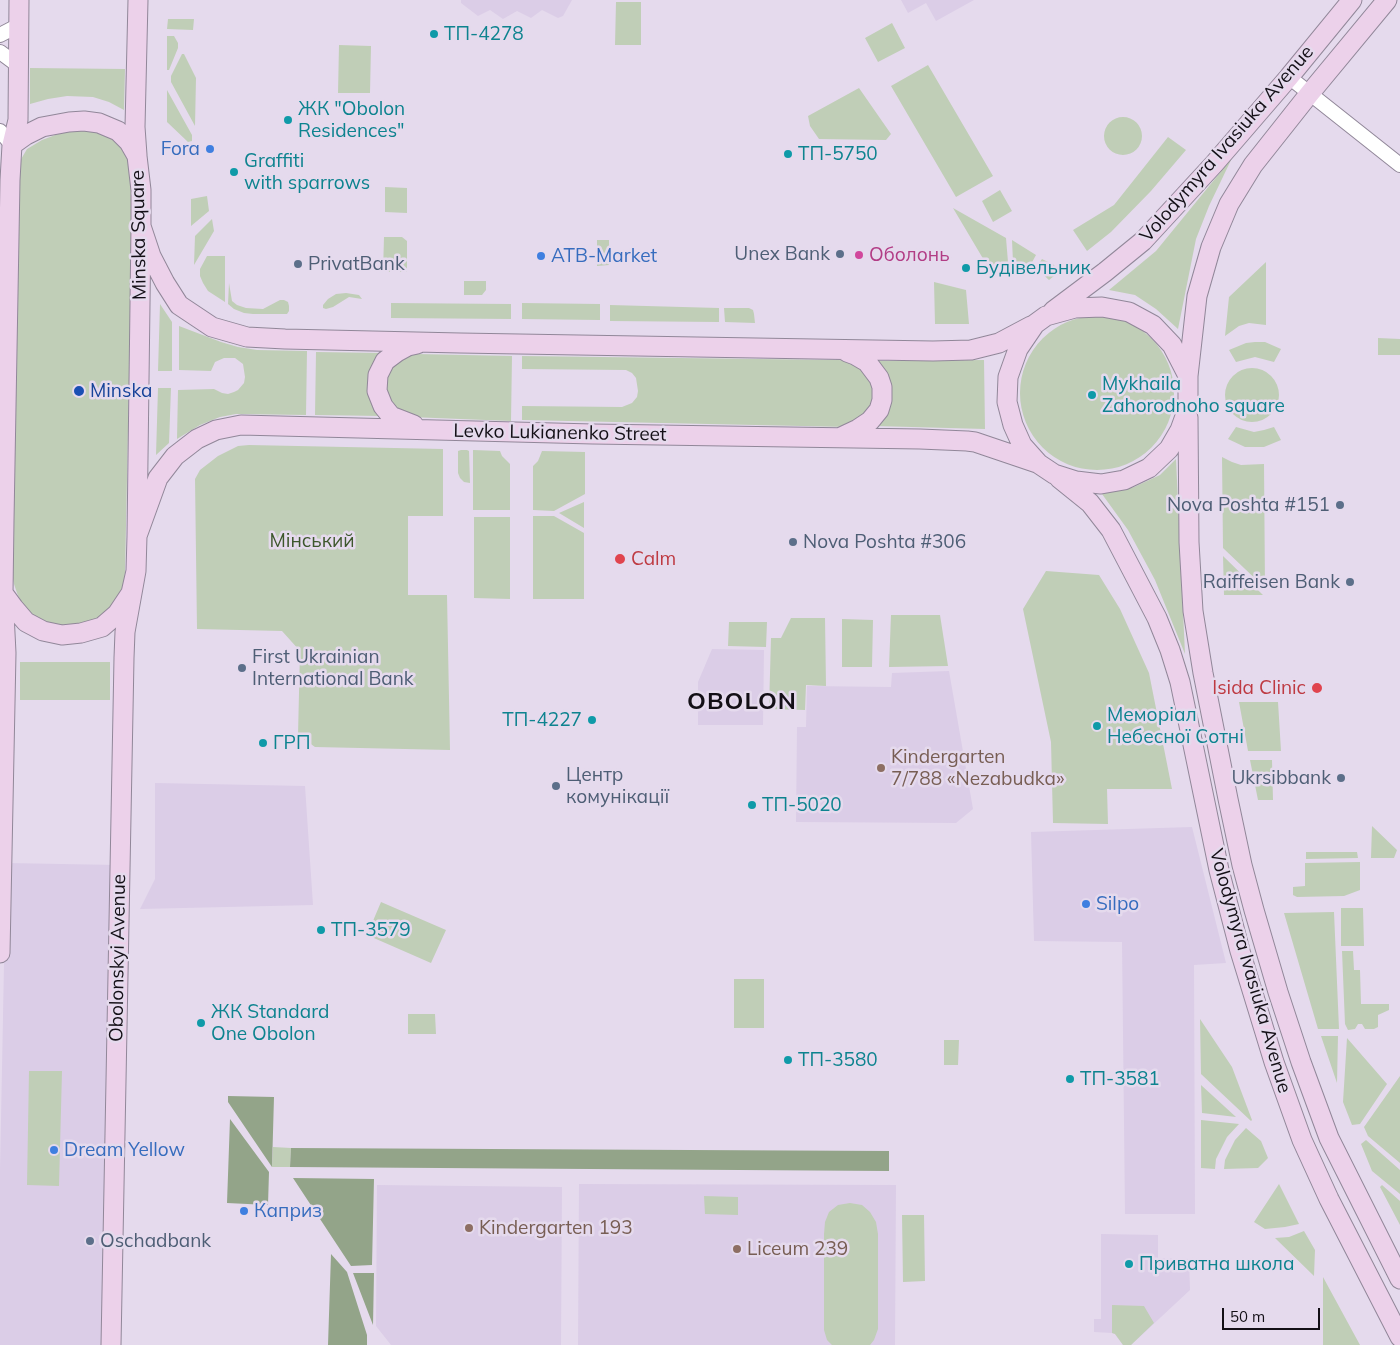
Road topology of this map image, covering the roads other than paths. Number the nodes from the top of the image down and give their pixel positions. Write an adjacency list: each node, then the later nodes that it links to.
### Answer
1 (19, 0): 5 (main road)
2 (138, 0): 13 (main road)
3 (1352, 0): 9 (main road, Volodymyra Ivasiuka Avenue)
4 (1387, 0): 10 (main road, Volodymyra Ivasiuka Avenue)
5 (19, 25): 6 (street); 8 (main road)
6 (0, 35)
7 (0, 52): 8 (street)
8 (19, 66): 12 (main road)
9 (1289, 77): 10 (street); 18 (main road, Volodymyra Ivasiuka Avenue)
10 (1310, 93): 14 (street); 21 (main road, Volodymyra Ivasiuka Avenue)
11 (0, 131): 12 (street)
12 (12, 145): 13 (main road, Minska Square); 15 (main road)
13 (137, 156): 16 (main road, Minska Square)
14 (1400, 165)
15 (10, 207): 17 (main road); 27 (main road)
16 (141, 226): 19 (main road); 28 (main road, Minska Square)
17 (0, 244)
18 (1040, 320): 20 (main road); 21 (main road); 25 (main road)
19 (425, 342): 20 (main road); 23 (main road)
20 (840, 350): 24 (main road)
21 (1188, 376): 22 (main road)
22 (1188, 408): 25 (main road); 32 (main road, Volodymyra Ivasiuka Avenue)
23 (432, 430): 24 (main road, Levko Lukianenko Street); 28 (main road, Levko Lukianenko Street)
24 (838, 438): 25 (main road, Levko Lukianenko Street)
25 (1047, 469): 33 (main road, Volodymyra Ivasiuka Avenue)
26 (0, 500): 27 (main road)
27 (4, 520): 30 (main road)
28 (137, 536): 29 (main road, Minska Square)
29 (136, 571): 30 (main road, Minska Square); 34 (main road, Obolonskyi Avenue)
30 (3, 593): 31 (main road)
31 (0, 953)
32 (1400, 1279)
33 (1400, 1337)
34 (111, 1345)

